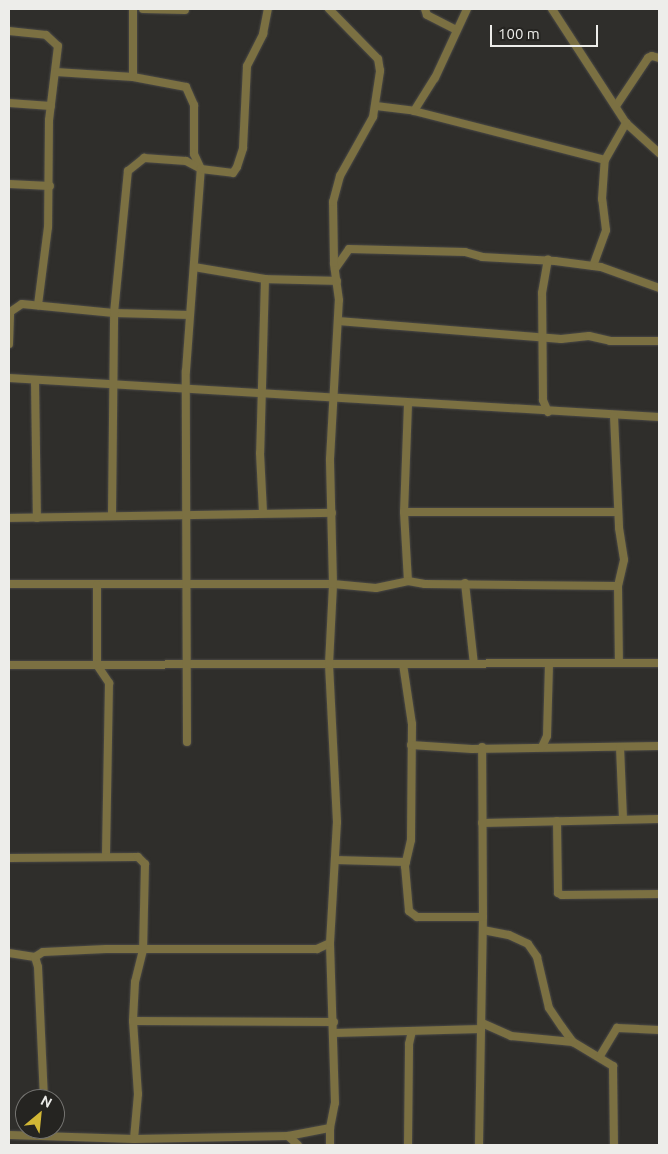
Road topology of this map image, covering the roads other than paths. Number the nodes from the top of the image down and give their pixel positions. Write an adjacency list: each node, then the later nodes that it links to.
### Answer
1 (133, 9): 13 (street)
2 (143, 9): 7 (street)
3 (268, 9): 22 (street)
4 (425, 9): 9 (street)
5 (467, 9): 9 (street)
6 (552, 9): 17 (street)
7 (185, 10)
8 (333, 10): 16 (street)
9 (456, 30): 18 (street)
10 (9, 32): 12 (street)
11 (659, 58): 17 (street)
12 (56, 72): 13 (street); 15 (street)
13 (133, 77): 22 (street)
14 (9, 103): 15 (street)
15 (51, 106): 24 (street)
16 (376, 106): 18 (street); 25 (street)
17 (616, 106): 19 (street)
18 (414, 111): 21 (street)
19 (626, 123): 20 (street); 21 (street)
20 (659, 152)
21 (605, 160): 28 (street)
22 (201, 169): 29 (street); 35 (street)
23 (9, 184): 24 (street)
24 (50, 186): 34 (street)
25 (333, 236): 26 (street); 30 (street)
26 (349, 249): 27 (street); 30 (street)
27 (548, 260): 28 (street); 38 (street)
28 (593, 266): 33 (street)
29 (194, 267): 31 (street); 36 (street)
30 (335, 269): 32 (street)
31 (265, 279): 32 (street); 45 (street)
32 (337, 281): 37 (street)
33 (659, 288)
34 (38, 305): 35 (street); 40 (street)
35 (114, 313): 36 (street); 43 (street)
36 (190, 315): 44 (street)
37 (338, 321): 38 (street); 46 (street)
38 (543, 338): 39 (street); 47 (street)
39 (659, 341)
40 (9, 344)
41 (9, 378): 42 (street)
42 (35, 380): 43 (street); 60 (street)
43 (112, 385): 44 (street); 57 (street)
44 (188, 390): 45 (street); 58 (street)
45 (261, 394): 46 (street); 53 (street)
46 (333, 398): 48 (street); 54 (street)
47 (543, 400): 49 (street); 50 (street)
48 (408, 404): 49 (street); 55 (street)
49 (535, 411): 50 (street)
50 (548, 412): 51 (street)
51 (614, 416): 52 (street); 56 (street)
52 (659, 417)
53 (263, 512): 54 (street); 58 (street)
54 (332, 512): 64 (street)
55 (404, 512): 56 (street); 61 (street)
56 (618, 512): 67 (street)
57 (112, 515): 58 (street); 60 (street)
58 (186, 515): 66 (street)
59 (9, 518): 60 (street)
60 (37, 518)
61 (408, 581): 62 (street); 64 (street)
62 (465, 583): 67 (street); 68 (street)
63 (9, 584): 65 (street)
64 (332, 584): 66 (street); 71 (street)
65 (97, 585): 66 (street); 74 (street)
66 (185, 585): 75 (street)
67 (618, 586): 69 (street)
68 (473, 660): 72 (street); 73 (street)
69 (619, 663): 70 (street); 73 (street)
70 (659, 663)
71 (329, 664): 72 (street); 75 (street); 91 (street)
72 (403, 664): 79 (street)
73 (549, 664): 77 (street)
74 (97, 665): 75 (street); 76 (street); 89 (street)
75 (187, 665): 78 (street)
76 (9, 666)
77 (547, 736): 82 (street); 83 (street)
78 (186, 742)
79 (411, 745): 81 (street); 92 (street)
80 (659, 746): 84 (street)
81 (482, 747): 82 (street); 88 (street)
82 (542, 747): 83 (street)
83 (555, 747): 84 (street)
84 (620, 747): 85 (street)
85 (623, 818): 86 (street); 87 (street)
86 (659, 819)
87 (557, 821): 88 (street); 93 (street)
88 (482, 823): 94 (street)
89 (106, 857): 90 (street); 97 (street)
90 (9, 858)
91 (335, 860): 92 (street); 96 (street)
92 (406, 862): 94 (street)
93 (659, 894)
94 (483, 918): 95 (street)
95 (483, 930): 104 (street); 108 (street)
96 (330, 944): 97 (street); 103 (street)
97 (143, 950): 98 (street); 102 (street)
98 (52, 952): 100 (street); 101 (street)
99 (9, 953): 100 (street)
100 (35, 957): 101 (street)
101 (38, 967): 110 (street)
102 (133, 1021): 103 (street); 114 (street)
103 (334, 1022): 107 (street)
104 (482, 1026): 106 (street); 108 (street); 120 (street)
105 (659, 1030): 109 (street)
106 (412, 1031): 107 (street); 119 (street)
107 (334, 1033): 111 (street)
108 (573, 1042): 109 (street)
109 (600, 1056): 116 (street)
110 (44, 1089)
111 (330, 1128): 113 (street); 118 (street)
112 (9, 1134): 115 (street)
113 (288, 1136): 114 (street); 117 (street)
114 (134, 1138): 115 (street)
115 (44, 1140)
116 (614, 1142): 121 (street)
117 (298, 1145)
118 (330, 1145)
119 (408, 1145)
120 (479, 1145)
121 (621, 1145)

